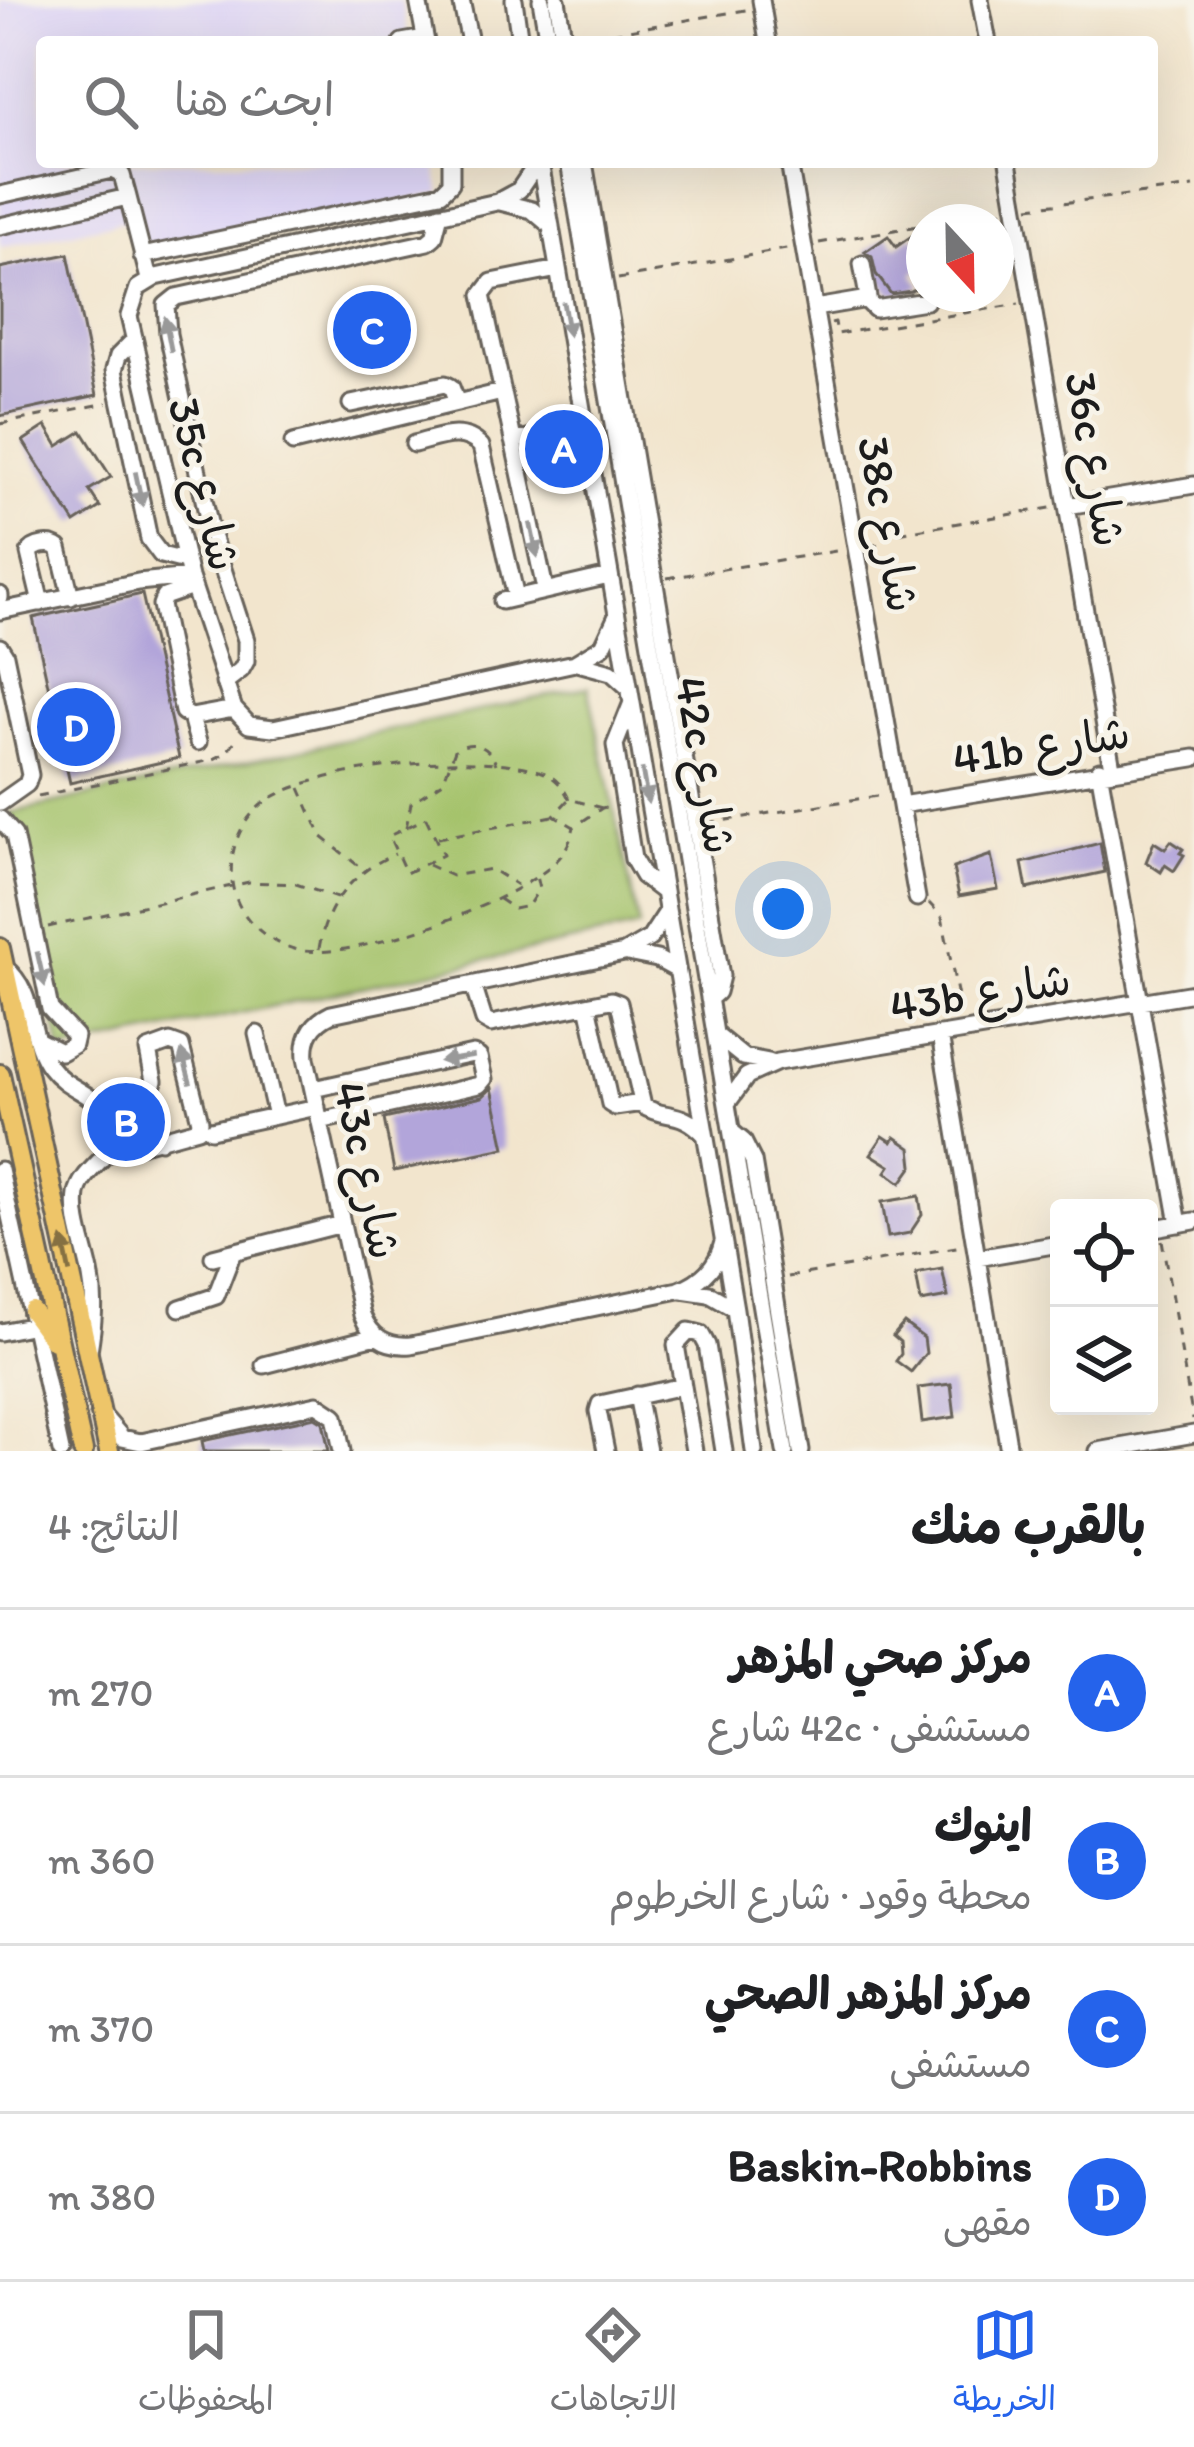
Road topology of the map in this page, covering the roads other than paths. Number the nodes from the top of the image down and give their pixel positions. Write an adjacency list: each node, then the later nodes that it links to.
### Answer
1 (418, 0): 8 (street)
2 (460, 0): 9 (street)
3 (514, 0): 10 (street)
4 (541, 0): 11 (street)
5 (557, 0): 12 (street)
6 (980, 0): 14 (street)
7 (762, 4): 13 (street)
8 (425, 36)
9 (469, 36)
10 (519, 36)
11 (547, 36)
12 (563, 36)
13 (767, 36)
14 (987, 36)
15 (452, 168): 26 (street)
16 (535, 168): 24 (street)
17 (540, 168): 28 (street, 42c شارع)
18 (569, 168): 78 (street, 42c شارع)
19 (585, 168): 78 (street)
20 (790, 168): 38 (street, 38c شارع)
21 (1009, 168): 50 (street, 36c شارع)
22 (0, 195): 23 (street)
23 (128, 196): 27 (street); 30 (street)
24 (497, 202): 25 (street); 28 (street)
25 (440, 214): 29 (street); 35 (street)
26 (299, 220): 29 (street); 30 (street)
27 (0, 226)
28 (550, 226): 32 (street, 42c شارع)
29 (296, 247): 33 (street)
30 (142, 256): 34 (street)
31 (862, 265): 36 (street)
32 (558, 268): 42 (street); 52 (street, 42c شارع, one-way to 52)
33 (189, 269): 34 (street); 35 (street)
34 (149, 279): 39 (street, 35c شارع)
35 (207, 290): 41 (street, one-way to 35)
36 (868, 299): 37 (street); 38 (street)
37 (906, 304)
38 (816, 316): 68 (street, 38c شارع)
39 (134, 340): 40 (street, 35c شارع); 51 (street, one-way to 51)
40 (142, 375): 41 (street); 51 (street, 35c شارع)
41 (180, 391): 60 (street)
42 (502, 392): 43 (street); 46 (street)
43 (457, 403): 44 (street); 47 (street)
44 (351, 404)
45 (542, 435): 46 (street)
46 (513, 441): 53 (street, one-way to 53)
47 (292, 443)
48 (414, 444): 53 (street)
49 (1194, 485): 50 (street)
50 (1067, 506): 66 (street, 36c شارع)
51 (189, 575): 54 (street); 60 (street, 35c شارع); 63 (street)
52 (609, 576): 53 (street); 57 (street, 42c شارع)
53 (545, 590)
54 (71, 597): 55 (street); 55 (street)
55 (41, 603): 56 (street)
56 (0, 610)
57 (616, 616): 59 (street); 61 (street, 42c شارع)
58 (0, 647): 67 (street)
59 (575, 663): 61 (street); 62 (street)
60 (224, 683): 62 (street, 35c شارع)
61 (630, 696): 70 (street, 42c شارع, one-way to 70); 70 (street)
62 (238, 715): 63 (street)
63 (191, 717): 64 (street)
64 (198, 742)
65 (1194, 758): 66 (street, 41b شارع)
66 (1106, 769): 68 (street, 41b شارع); 79 (street, 36c شارع)
67 (0, 803)
68 (901, 805): 71 (street, 38c شارع)
69 (0, 819): 84 (street, one-way to 84)
70 (664, 892): 72 (street, 42c شارع)
71 (917, 898)
72 (667, 912): 73 (street); 75 (street, 42c شارع)
73 (624, 953): 75 (street, 43c شارع); 76 (street, 43c شارع)
74 (2, 958): 84 (street); 117 (main road, one-way to 74)
75 (677, 970): 87 (street, 42c شارع)
76 (472, 985): 80 (street); 89 (street, 43c شارع)
77 (1194, 993): 79 (street, 43b شارع)
78 (710, 1000): 83 (street, 42c شارع)
79 (1141, 1002): 82 (street, 43b شارع); 102 (street, 36c شارع)
80 (588, 1005): 91 (street); 91 (street)
81 (256, 1034): 95 (street)
82 (940, 1035): 85 (street, 43b شارع); 106 (street)
83 (716, 1036): 85 (street, 43b شارع); 92 (street, 42c شارع)
84 (39, 1041): 90 (street)
85 (778, 1062): 92 (street, 43b شارع)
86 (0, 1074): 115 (main road)
87 (697, 1086): 93 (street); 98 (street, 42c شارع)
88 (146, 1089): 90 (street); 99 (street); 99 (street, one-way to 88)
89 (313, 1089): 94 (street, 43c شارع); 94 (street, one-way to 89)
90 (99, 1102): 100 (street)
91 (642, 1103): 93 (street)
92 (727, 1103): 97 (street, 42c شارع)
93 (665, 1111): 98 (street)
94 (319, 1114): 95 (street); 103 (street, 43c شارع)
95 (276, 1116): 96 (street)
96 (211, 1130)
97 (732, 1132): 136 (street, 42c شارع); 137 (street)
98 (705, 1135): 104 (street, 42c شارع)
99 (160, 1141): 100 (street)
100 (107, 1154): 117 (street)
101 (0, 1170): 112 (street)
102 (1186, 1222)
103 (342, 1224): 107 (street); 114 (street, 43c شارع)
104 (723, 1241): 109 (street); 111 (street, 42c شارع)
105 (1050, 1245): 106 (street)
106 (976, 1251): 138 (street)
107 (233, 1252): 108 (street); 110 (street)
108 (213, 1257)
109 (679, 1290): 111 (street); 114 (street)
110 (180, 1308)
111 (735, 1309): 116 (street, 42c شارع)
112 (33, 1318): 113 (street); 115 (main road); 127 (street)
113 (0, 1332)
114 (376, 1336): 118 (street)
115 (60, 1350): 123 (main road)
116 (740, 1352): 119 (street); 135 (street, 42c شارع)
117 (88, 1354): 122 (main road)
118 (264, 1365)
119 (711, 1371): 120 (street); 134 (street)
120 (683, 1387): 121 (street); 133 (street)
121 (638, 1395): 131 (street); 132 (street)
122 (101, 1413): 123 (main road); 125 (street); 129 (main road)
123 (76, 1418): 128 (main road)
124 (1194, 1431): 139 (street)
125 (179, 1434): 126 (street); 130 (street)
126 (195, 1450)
127 (61, 1451)
128 (83, 1451)
129 (109, 1451)
130 (342, 1451)
131 (606, 1451)
132 (648, 1451)
133 (694, 1451)
134 (724, 1451)
135 (754, 1451)
136 (785, 1451)
137 (801, 1451)
138 (1010, 1451)
139 (1098, 1451)

